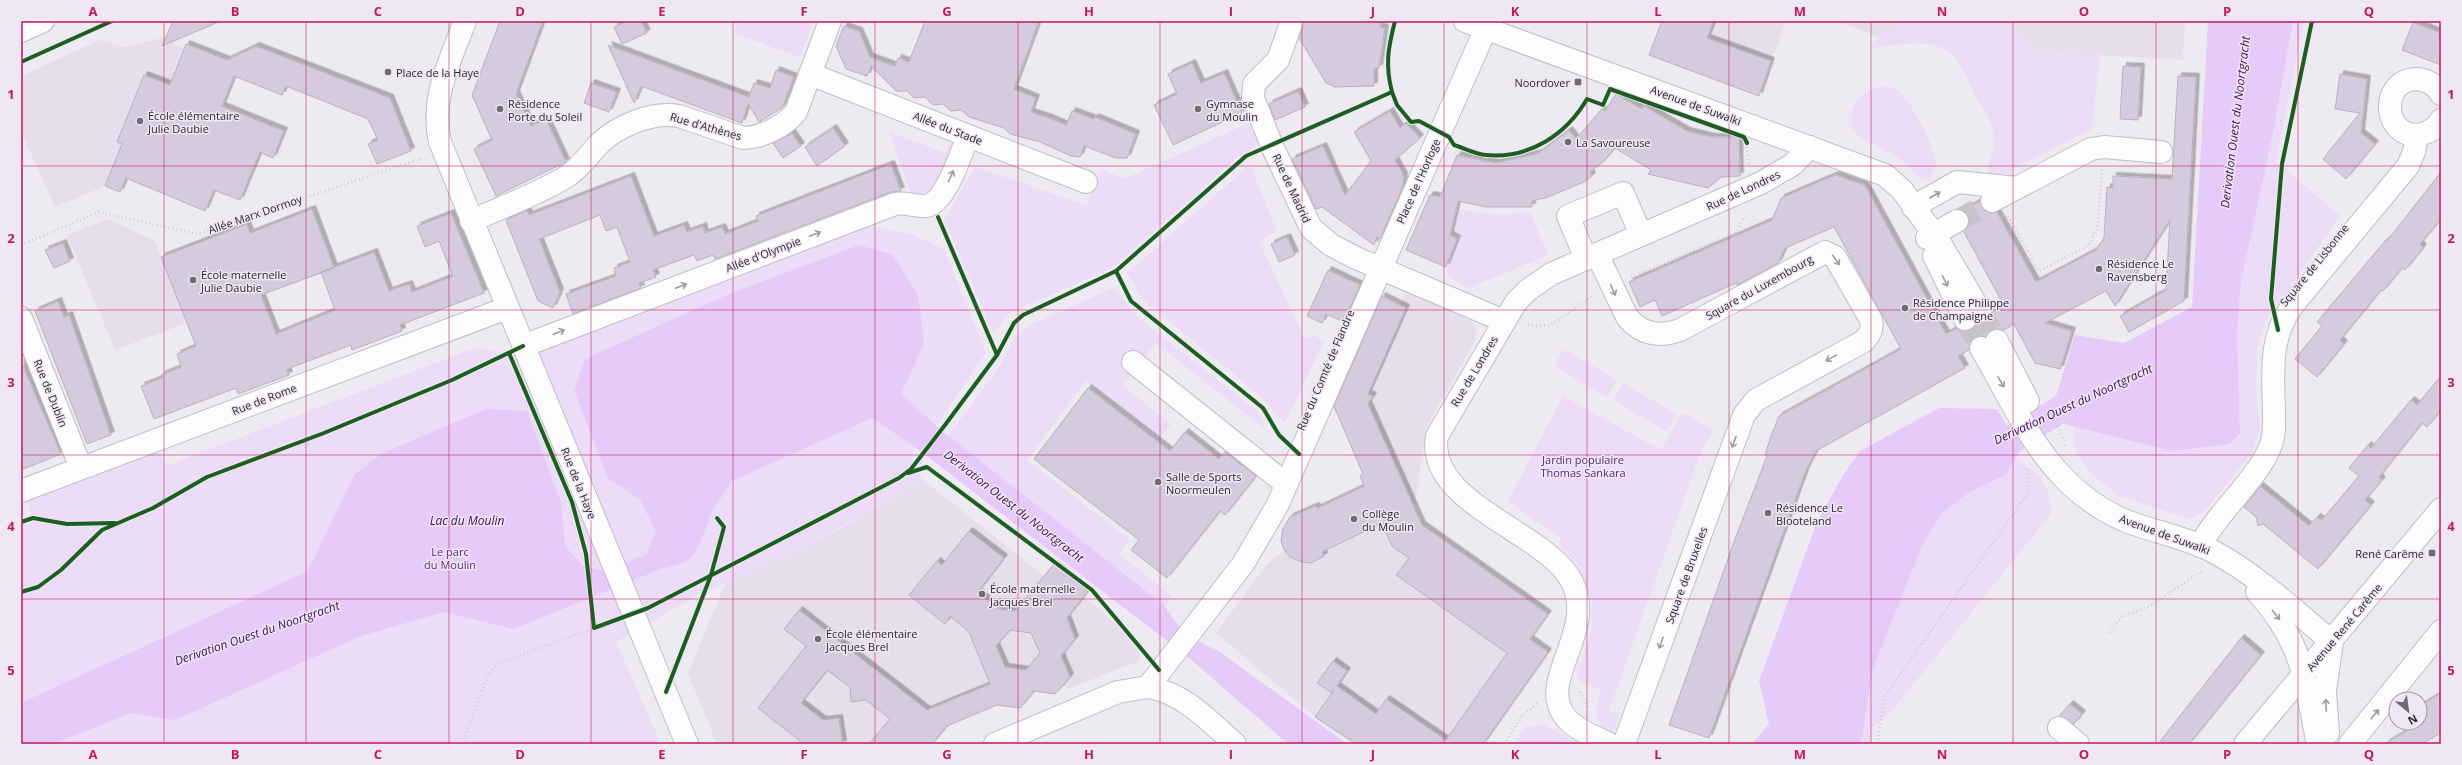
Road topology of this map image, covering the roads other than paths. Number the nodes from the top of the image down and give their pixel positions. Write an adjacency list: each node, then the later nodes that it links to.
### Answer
1 (43, 21): 7 (street)
2 (465, 21): 17 (street)
3 (830, 21): 8 (street, Rue d'Athènes)
4 (1292, 21): 22 (street, Rue de Madrid)
5 (1466, 21): 6 (street, Avenue de Suwalki)
6 (1486, 28): 13 (street, Avenue de Suwalki); 22 (street, Place de l'Horloge)
7 (21, 31)
8 (810, 74): 12 (street, Allée du Stade); 17 (street, Rue d'Athènes)
9 (2441, 94): 11 (street)
10 (2441, 120): 11 (street)
11 (2418, 135): 35 (street, Square de Lisbonne)
12 (968, 136): 15 (street, Allée du Stade); 28 (street, Allée d'Olympie, one-way to 12)
13 (1810, 147): 16 (street, Avenue de Suwalki); 19 (street, Rue de Londres)
14 (2162, 152): 16 (street, one-way to 14)
15 (1086, 182)
16 (1913, 207): 20 (street, Avenue de Suwalki)
17 (471, 221): 23 (street, Rue de la Haye)
18 (1957, 221): 20 (street)
19 (1641, 235): 21 (street, Rue de Londres); 21 (street)
20 (1930, 237): 24 (street, Avenue de Suwalki)
21 (1591, 256): 26 (street, Rue de Londres); 30 (street, Square du Luxembourg, one-way to 30)
22 (1380, 268): 26 (street, Rue de Madrid); 32 (street, Rue du Comté de Flandre)
23 (506, 308): 28 (street, Rue de la Haye); 31 (street, Rue de Rome)
24 (1973, 315)
25 (21, 318): 31 (street, Rue de Dublin)
26 (1504, 321): 42 (street, Rue de Londres)
27 (1989, 344): 35 (street, Avenue de Suwalki)
28 (523, 346): 43 (street, Rue de la Haye)
29 (1133, 362): 32 (street)
30 (1749, 406): 46 (street, Square de Bruxelles, one-way to 46)
31 (81, 468): 33 (street, Rue de Rome)
32 (1286, 484): 40 (street, Rue du Comté de Flandre)
33 (21, 491)
34 (2441, 509): 38 (street, Avenue René Carême)
35 (2200, 546): 36 (street, Avenue de Suwalki)
36 (2227, 560): 38 (street, Avenue de Suwalki); 39 (street, Avenue de Suwalki, one-way to 39)
37 (2441, 631): 51 (street, one-way to 37)
38 (2332, 642): 39 (street, Avenue René Carême); 50 (street, one-way to 38)
39 (2304, 675): 48 (street, Avenue René Carême); 49 (street, Avenue de Suwalki)
40 (1148, 687): 44 (street); 45 (street)
41 (2059, 728): 47 (street)
42 (1600, 740)
43 (687, 744)
44 (995, 744)
45 (1235, 744)
46 (1624, 744)
47 (2078, 744)
48 (2245, 744)
49 (2318, 744)
50 (2330, 744)
51 (2350, 744)

